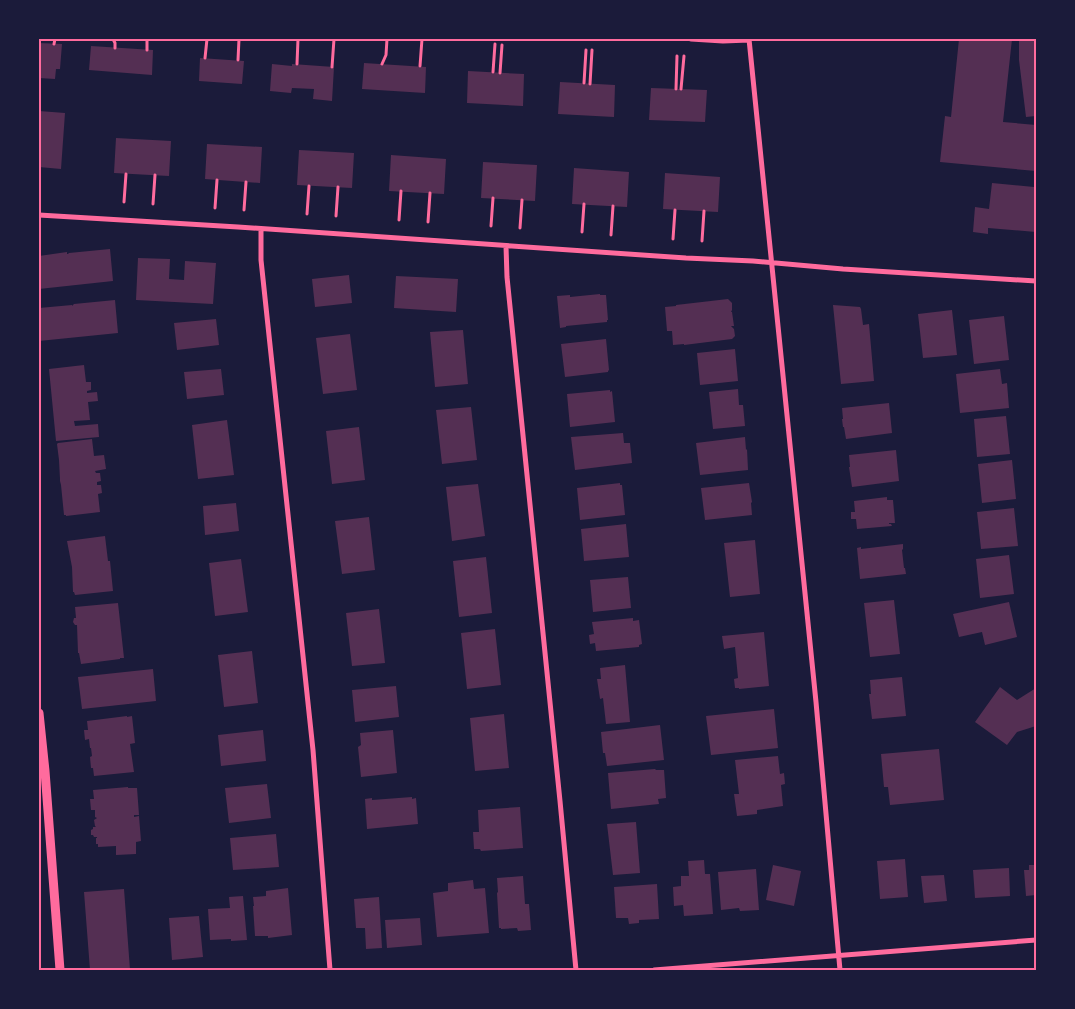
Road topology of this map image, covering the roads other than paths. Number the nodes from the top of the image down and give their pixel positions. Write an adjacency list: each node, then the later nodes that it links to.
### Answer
1 (691, 39): 2 (street)
2 (749, 39): 6 (street)
3 (39, 215): 4 (street)
4 (261, 229): 5 (street); 13 (street)
5 (506, 246): 6 (street); 14 (street)
6 (771, 262): 7 (street); 11 (street)
7 (1036, 281)
8 (39, 713): 9 (street)
9 (41, 745): 12 (street)
10 (1036, 940): 11 (street)
11 (839, 956): 15 (street); 16 (street)
12 (60, 970)
13 (330, 970)
14 (576, 970)
15 (654, 970)
16 (840, 970)

